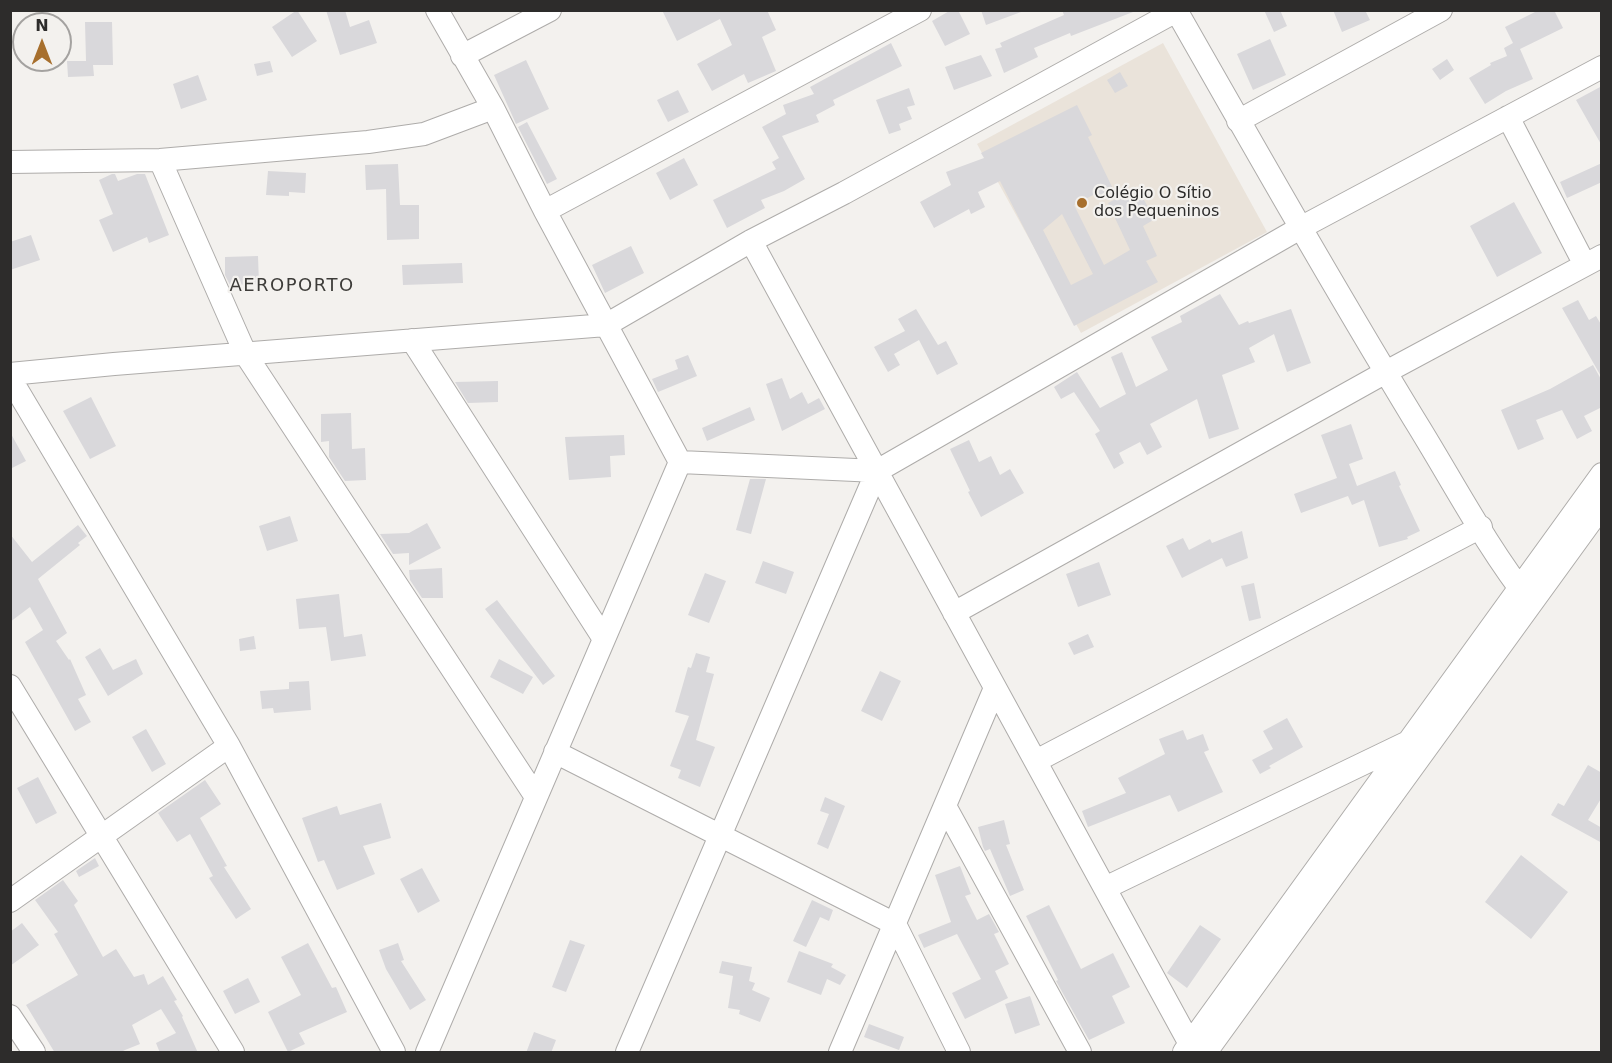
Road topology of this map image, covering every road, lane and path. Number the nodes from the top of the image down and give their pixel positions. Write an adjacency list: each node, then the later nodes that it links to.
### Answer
1 (437, 10): 6 (street)
2 (550, 10): 6 (street)
3 (921, 10): 13 (street)
4 (1441, 10): 10 (street)
5 (1177, 11): 10 (street); 15 (street)
6 (462, 56): 8 (street)
7 (1602, 67): 9 (street)
8 (493, 108): 11 (street); 13 (street)
9 (1508, 117): 14 (street); 16 (street)
10 (1238, 121): 14 (street)
11 (160, 160): 12 (street); 19 (street)
12 (10, 162)
13 (545, 211): 17 (street)
14 (1302, 227): 20 (street); 23 (street)
15 (751, 241): 17 (street); 23 (street)
16 (1593, 261): 20 (street)
17 (606, 325): 18 (street); 22 (street)
18 (412, 340): 19 (street); 29 (street)
19 (246, 355): 21 (street); 36 (street)
20 (1386, 372): 26 (street); 28 (street)
21 (10, 376): 33 (street)
22 (680, 462): 23 (street); 29 (street)
23 (877, 471): 28 (street); 38 (street)
24 (1602, 474): 27 (street)
25 (1602, 506): 27 (street)
26 (1480, 527): 27 (street); 35 (street)
27 (1525, 595): 32 (street); 44 (street)
28 (954, 613): 31 (street)
29 (604, 639): 34 (street)
30 (10, 686): 39 (street)
31 (995, 688): 35 (street); 37 (street)
32 (1408, 742): 40 (street); 44 (street)
33 (229, 746): 39 (street); 47 (street)
34 (555, 752): 36 (street); 38 (street)
35 (1035, 761): 40 (street)
36 (536, 797): 48 (street)
37 (945, 806): 42 (street); 52 (street)
38 (720, 836): 42 (street); 49 (street)
39 (101, 837): 41 (street); 46 (street)
40 (1105, 888): 44 (street)
41 (10, 901)
42 (895, 924): 50 (street); 51 (street)
43 (10, 1016): 45 (street)
44 (1193, 1050)
45 (34, 1053)
46 (233, 1053)
47 (394, 1053)
48 (427, 1053)
49 (627, 1053)
50 (840, 1053)
51 (959, 1053)
52 (1080, 1053)

